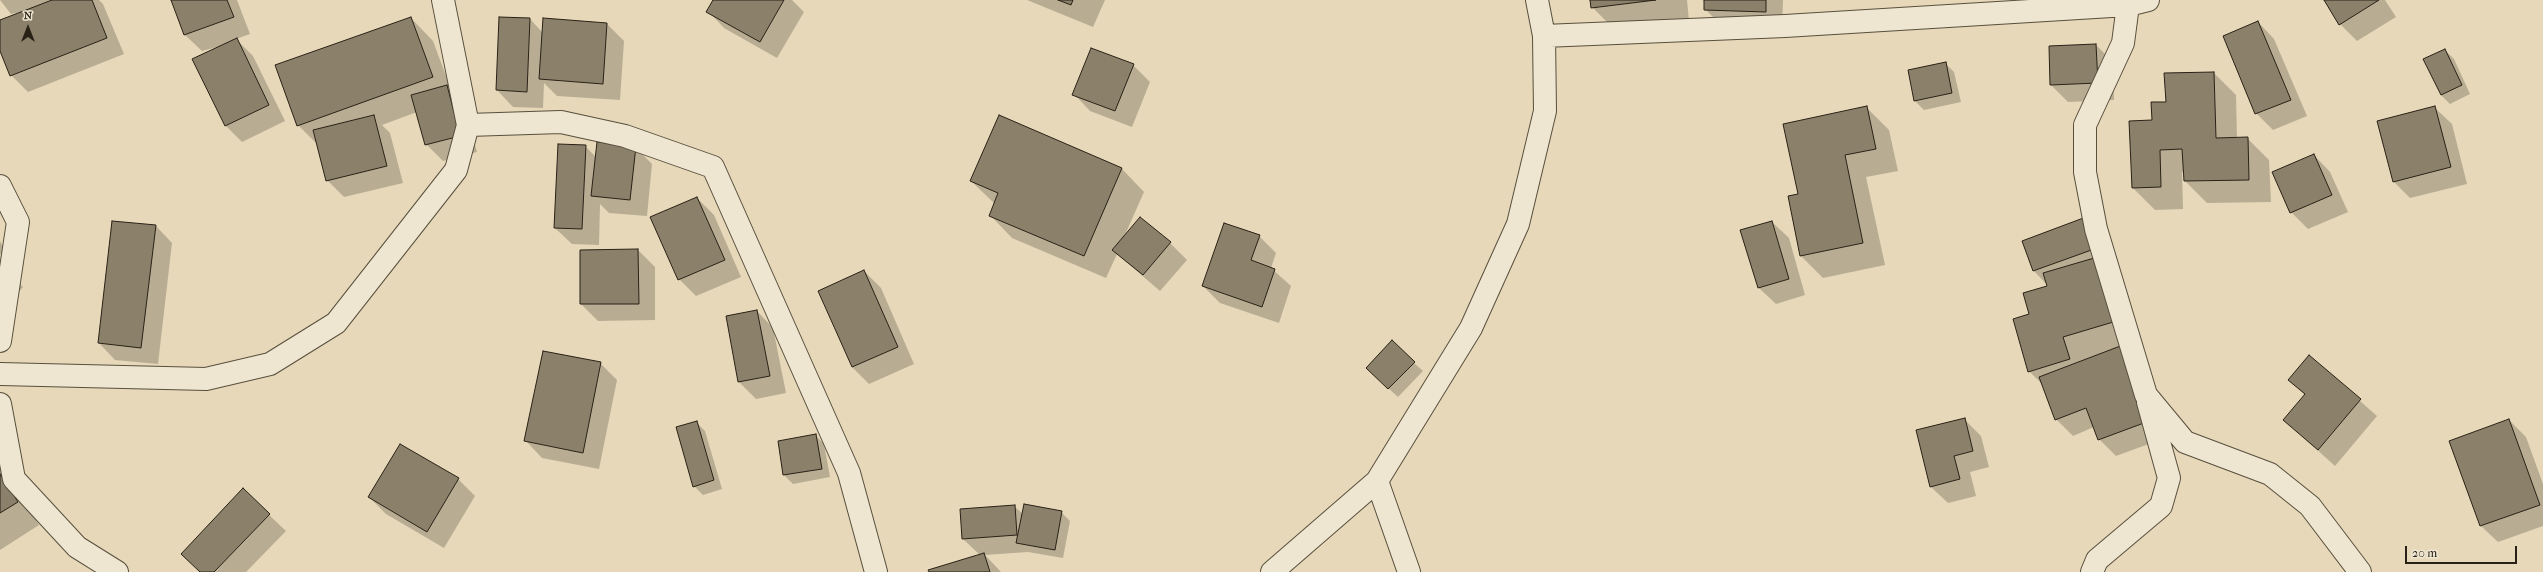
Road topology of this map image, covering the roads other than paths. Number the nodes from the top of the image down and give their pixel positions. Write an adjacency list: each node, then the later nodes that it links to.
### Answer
1 (443, 0): 6 (street)
2 (1537, 0): 5 (street)
3 (2148, 0): 4 (street)
4 (2129, 3): 5 (street); 10 (street)
5 (1544, 36): 12 (street)
6 (468, 125): 9 (street); 14 (street)
7 (0, 186): 8 (street)
8 (0, 341)
9 (0, 374)
10 (2146, 395): 17 (street); 18 (street)
11 (0, 404): 13 (street)
12 (1377, 481): 15 (street); 16 (street)
13 (117, 572)
14 (876, 572)
15 (1272, 572)
16 (1409, 572)
17 (2092, 572)
18 (2360, 572)

